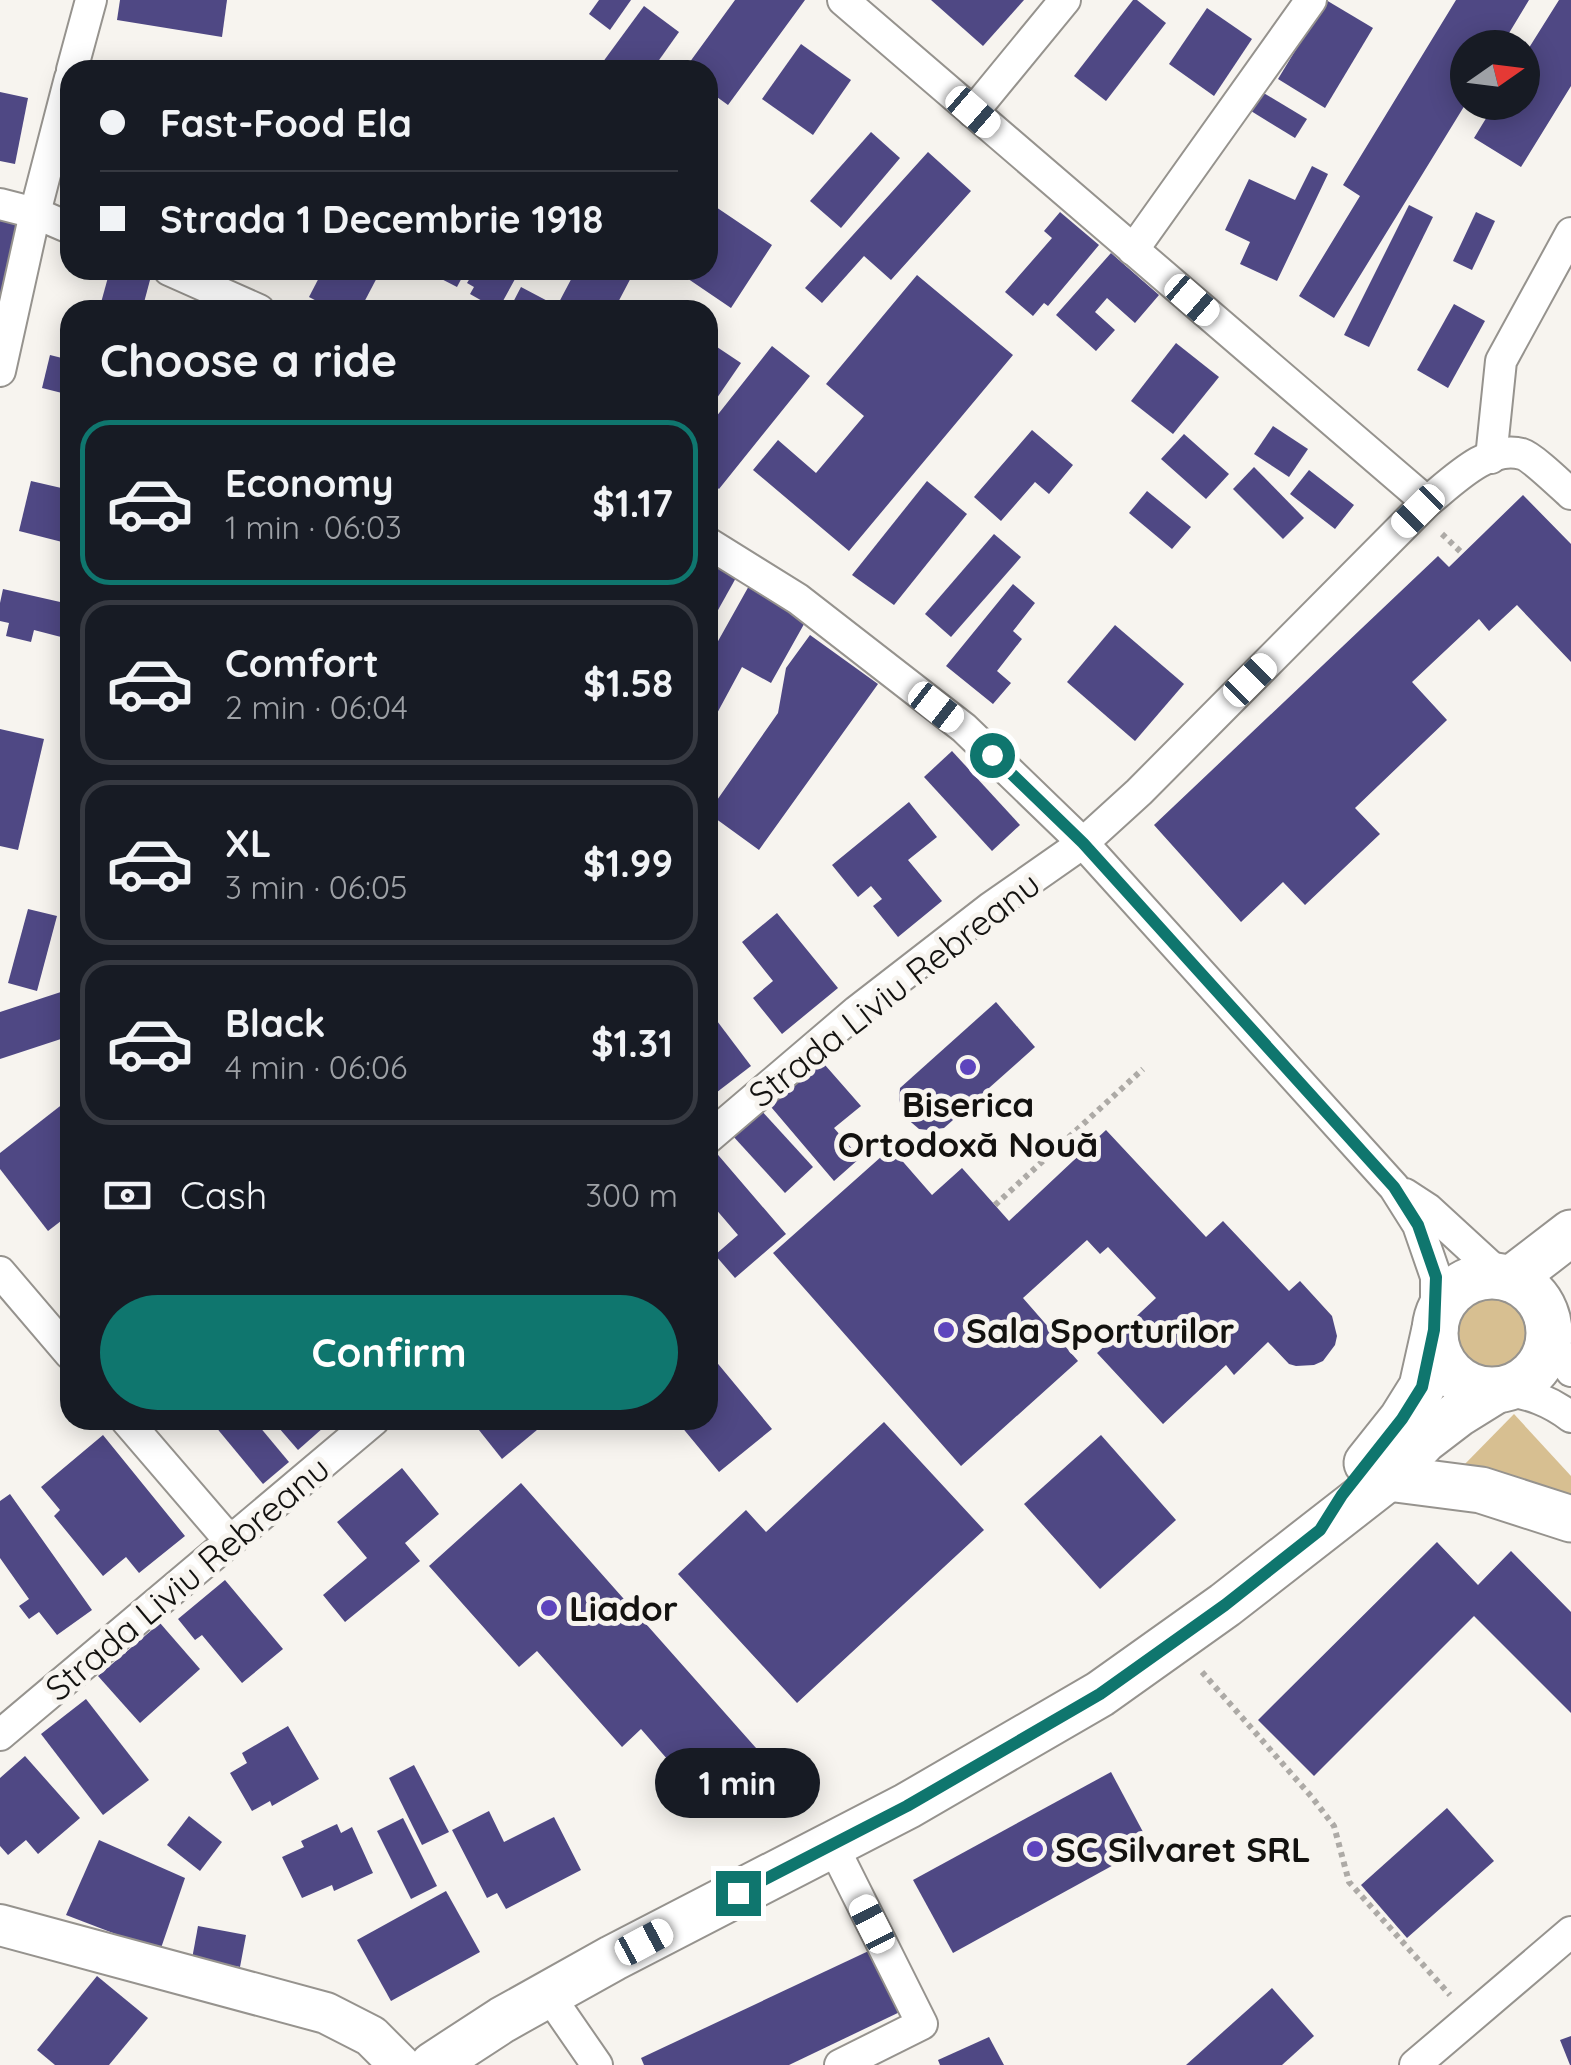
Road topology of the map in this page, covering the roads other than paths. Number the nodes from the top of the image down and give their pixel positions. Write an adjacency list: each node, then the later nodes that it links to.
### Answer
1 (91, 0): 5 (street)
2 (843, 0): 6 (street)
3 (1065, 0): 6 (street)
4 (1310, 0): 12 (street)
5 (75, 60)
6 (973, 112): 12 (street)
7 (60, 117): 9 (street)
8 (0, 204): 9 (street)
9 (35, 213): 10 (street); 15 (street)
10 (60, 224)
11 (1571, 233): 16 (street)
12 (1133, 250): 18 (street)
13 (192, 280): 14 (street)
14 (236, 300)
15 (0, 372)
16 (1491, 458): 17 (street); 18 (street, Strada Liviu Rebreanu)
17 (1571, 494)
18 (1426, 502): 20 (street, Strada Liviu Rebreanu)
19 (718, 549): 20 (street)
20 (1083, 843): 21 (street, Strada Liviu Rebreanu); 22 (street)
21 (718, 1129)
22 (1394, 1187): 25 (street); 26 (street)
23 (1571, 1233): 25 (main road)
24 (0, 1272): 28 (street)
25 (1506, 1278): 26 (main road); 27 (main road)
26 (1435, 1325): 29 (main road); 35 (main road)
27 (1560, 1329): 29 (main road)
28 (60, 1342)
29 (1500, 1390): 30 (street); 33 (main road)
30 (1571, 1417)
31 (135, 1430): 36 (street)
32 (362, 1430): 36 (street, Strada Liviu Rebreanu)
33 (1388, 1478): 34 (main road); 35 (main road)
34 (1571, 1519)
35 (1320, 1530): 38 (main road)
36 (230, 1542): 37 (street, Strada Liviu Rebreanu)
37 (0, 1735)
38 (832, 1844): 41 (main road); 42 (street)
39 (0, 1925): 44 (street)
40 (1571, 1932): 43 (street)
41 (548, 1994): 45 (main road); 46 (street)
42 (880, 2056): 47 (street)
43 (1427, 2061)
44 (400, 2065)
45 (434, 2065)
46 (598, 2065)
47 (840, 2065)

